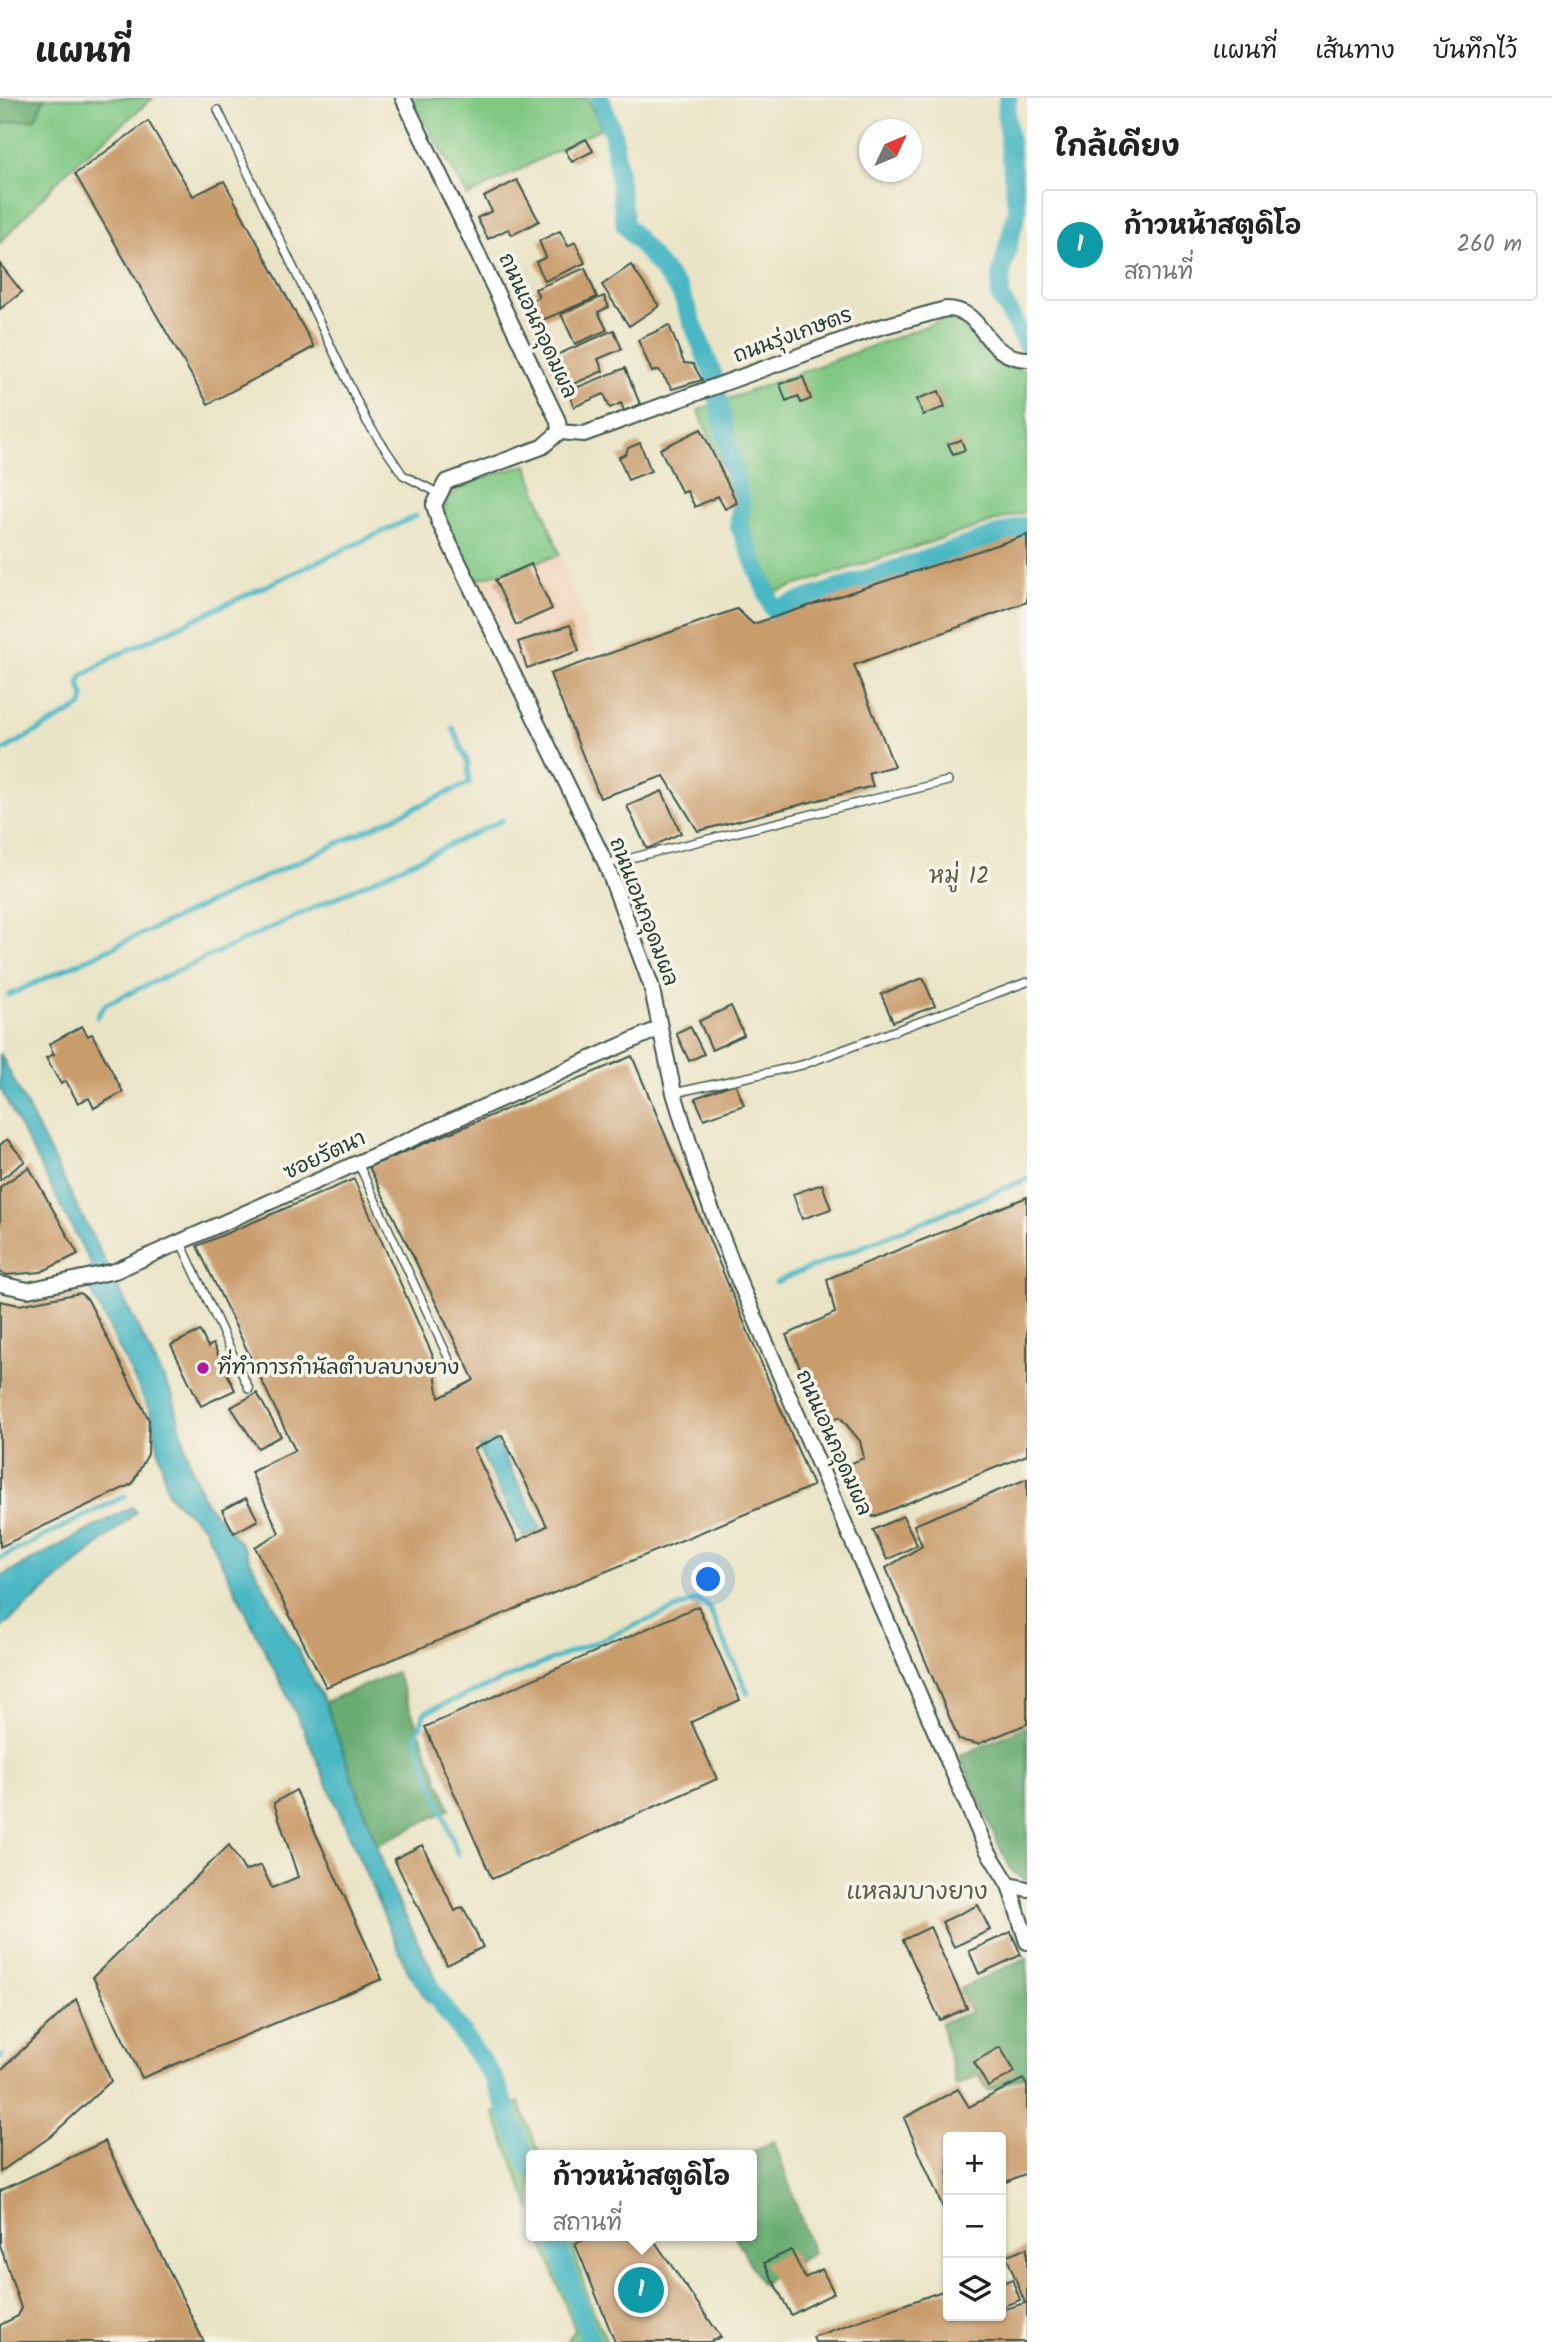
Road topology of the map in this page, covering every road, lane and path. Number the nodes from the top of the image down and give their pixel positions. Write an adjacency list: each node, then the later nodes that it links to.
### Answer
1 (403, 98): 4 (street, ถนนเอนกอุดมผล)
2 (218, 110): 5 (lane)
3 (1026, 359): 4 (street, ถนนรุ่งเกษตร)
4 (559, 432): 5 (street, ถนนเอนกอุดมผล)
5 (438, 493): 7 (street, ถนนเอนกอุดมผล)
6 (948, 781): 7 (lane)
7 (606, 864): 9 (street, ถนนเอนกอุดมผล)
8 (1027, 982): 10 (lane)
9 (660, 1028): 10 (street, ถนนเอนกอุดมผล); 11 (street, ซอยรัตนา)
10 (674, 1093): 16 (street, ถนนเอนกอุดมผล)
11 (358, 1163): 12 (street, ซอยรัตนา); 14 (lane)
12 (181, 1243): 13 (street, ซอยรัตนา); 15 (lane)
13 (0, 1284)
14 (454, 1370)
15 (249, 1390)
16 (1009, 1885): 17 (street); 18 (street, ถนนเอนกอุดมผล)
17 (1027, 1889)
18 (1027, 1942)

